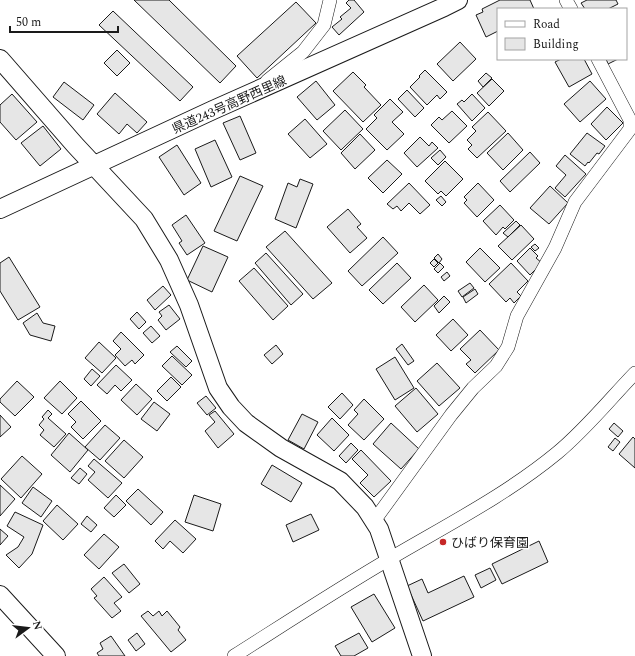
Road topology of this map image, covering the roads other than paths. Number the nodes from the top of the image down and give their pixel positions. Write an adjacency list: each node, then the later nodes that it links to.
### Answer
1 (330, 0): 5 (street)
2 (458, 0): 5 (street, 県道243号高野西里線)
3 (0, 59): 6 (street)
4 (599, 60): 9 (street)
5 (250, 94): 6 (street, 県道243号高野西里線)
6 (94, 166): 7 (street, 県道243号高野西里線); 9 (street)
7 (0, 209)
8 (635, 373): 10 (street)
9 (374, 521): 10 (street)
10 (389, 559): 13 (street); 14 (street)
11 (0, 595): 12 (street)
12 (56, 656)
13 (234, 656)
14 (422, 656)

